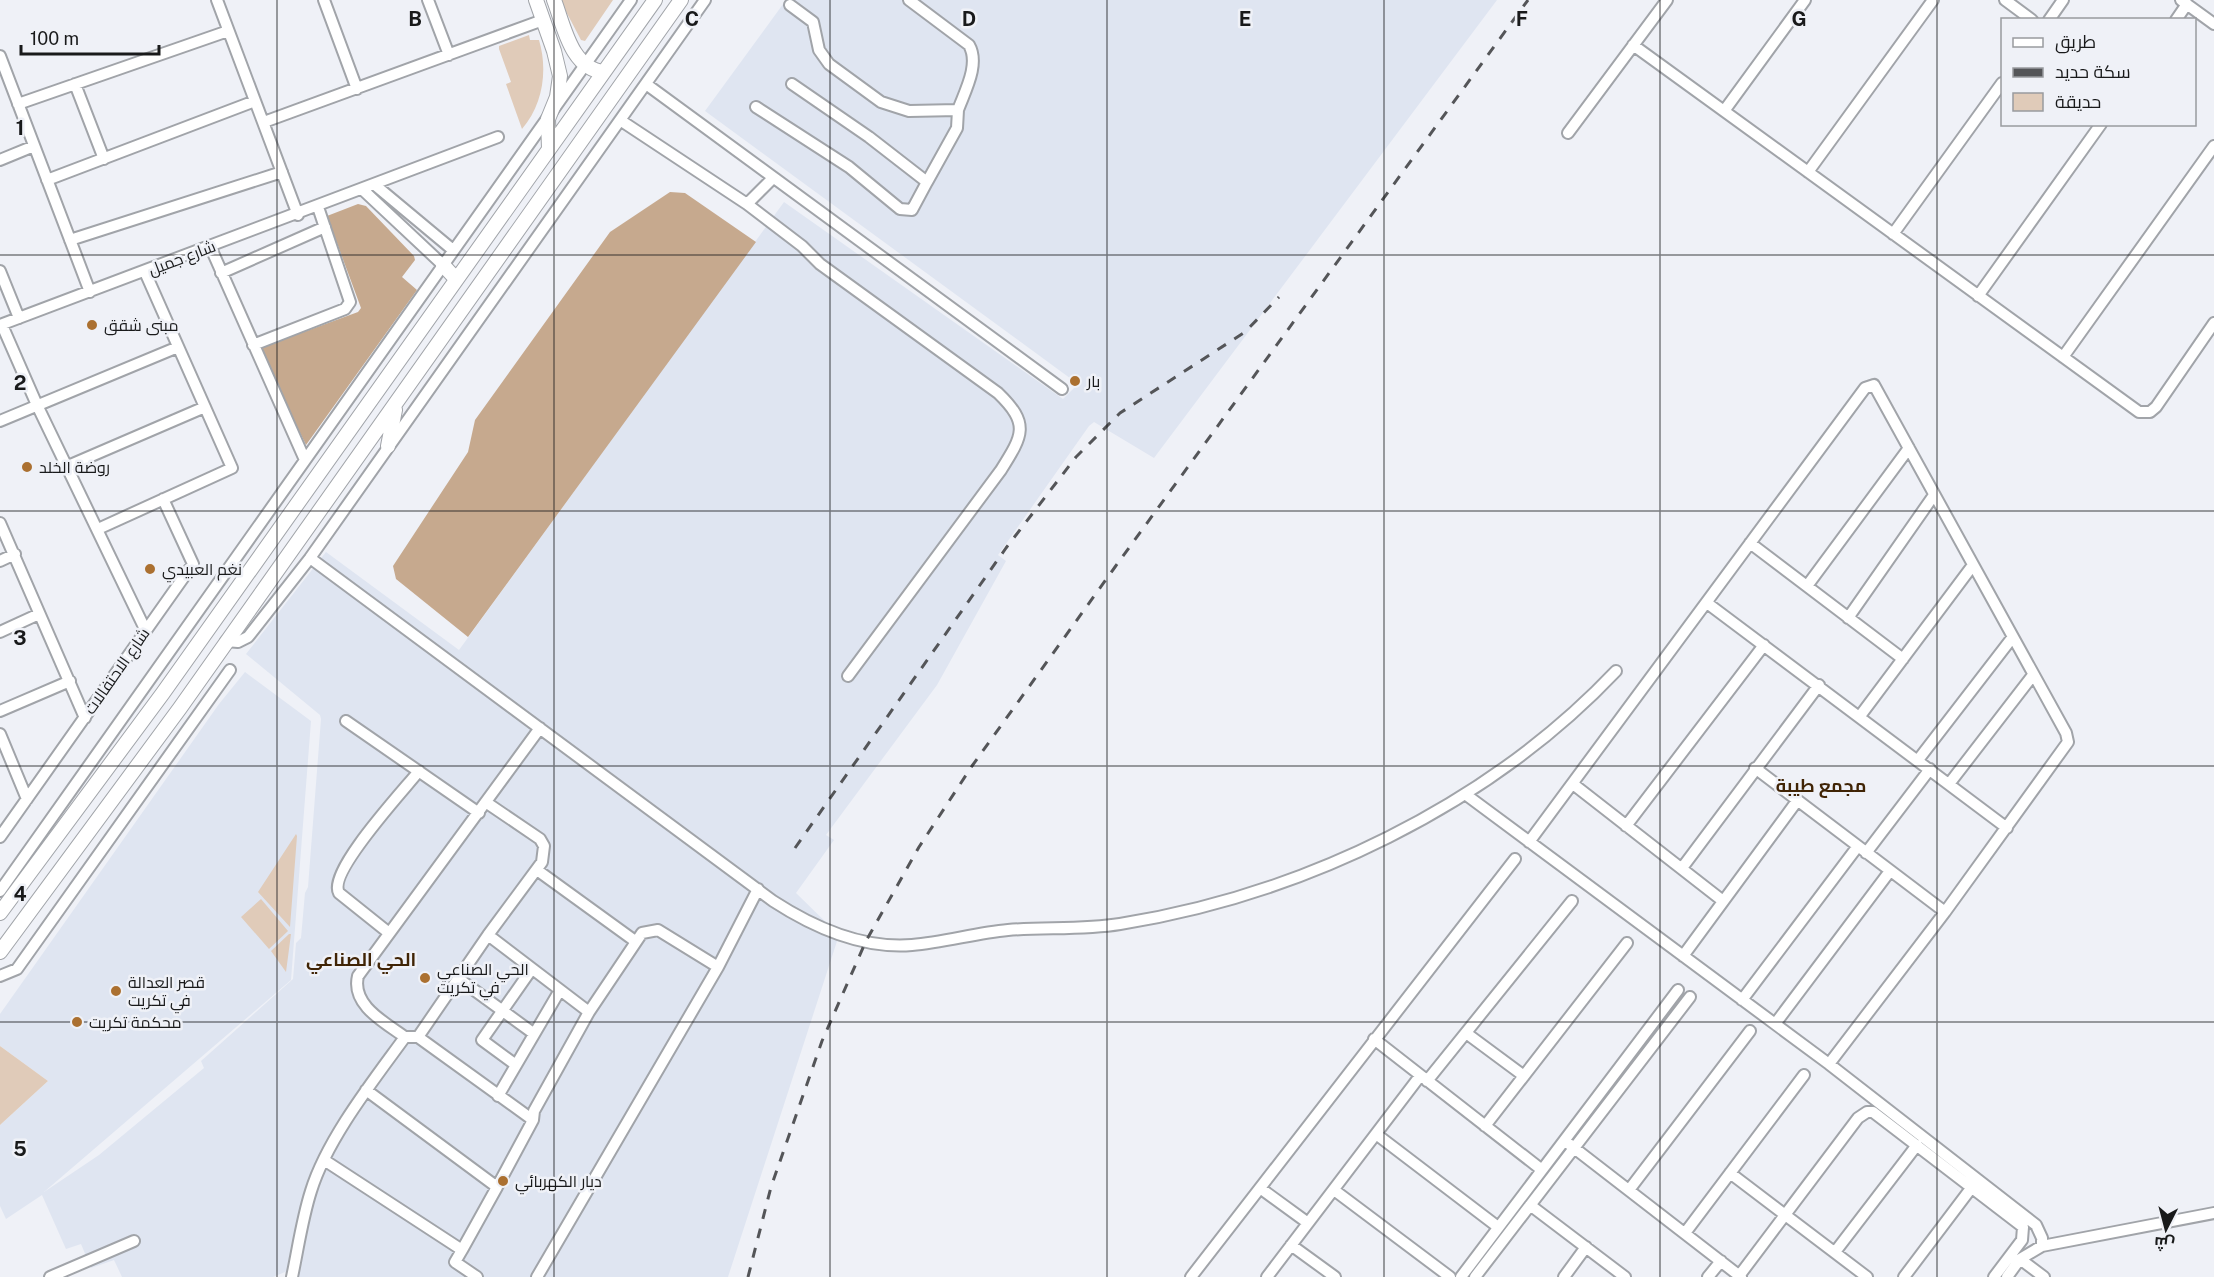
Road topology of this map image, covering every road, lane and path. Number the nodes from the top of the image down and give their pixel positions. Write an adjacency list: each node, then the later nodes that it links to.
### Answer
1 (217, 0): 23 (street)
2 (324, 0): 33 (street)
3 (428, 0): 25 (street)
4 (536, 0): 21 (main road)
5 (554, 0): 27 (main road)
6 (631, 0): 27 (street)
7 (656, 0): 28 (main road)
8 (681, 0): 79 (main road)
9 (705, 0): 30 (street)
10 (909, 0): 37 (street)
11 (1666, 0): 24 (street)
12 (1805, 0): 38 (street)
13 (1933, 0): 51 (street)
14 (2005, 0): 18 (street)
15 (2063, 0): 19 (street)
16 (2184, 2): 20 (street); 22 (street)
17 (790, 5): 37 (street)
18 (2029, 18)
19 (2050, 18)
20 (2177, 18)
21 (543, 20): 25 (street); 39 (main road)
22 (2214, 24)
23 (228, 31): 29 (street); 34 (street)
24 (1633, 45): 38 (street); 43 (street)
25 (449, 55): 33 (street)
26 (0, 56): 35 (street)
27 (585, 65): 28 (main road); 39 (street)
28 (604, 72): 47 (main road)
29 (75, 84): 35 (street); 48 (street)
30 (646, 84): 40 (street); 52 (street)
31 (792, 84): 54 (street)
32 (2001, 84): 61 (street)
33 (357, 89): 41 (street)
34 (255, 101): 41 (street); 48 (street)
35 (18, 104): 45 (street)
36 (756, 107): 54 (street)
37 (958, 110): 54 (street)
38 (1724, 111): 51 (street)
39 (548, 119): 47 (main road); 64 (street)
40 (620, 120): 57 (street); 83 (street)
41 (264, 122): 50 (street)
42 (2100, 126): 71 (street)
43 (1568, 133)
44 (498, 137): 55 (street, شارع جميل)
45 (34, 146): 49 (street); 53 (street)
46 (2214, 146): 77 (street)
47 (549, 149): 69 (main road)
48 (104, 159): 53 (street)
49 (0, 160)
50 (282, 172): 59 (street); 62 (street)
51 (1808, 172): 61 (street)
52 (773, 178): 57 (street); 78 (street)
53 (47, 180): 62 (street)
54 (927, 182)
55 (375, 185): 56 (street, شارع جميل); 64 (street)
56 (363, 190): 58 (street, شارع جميل); 65 (street)
57 (747, 204): 109 (street)
58 (318, 207): 59 (street, شارع جميل); 60 (street)
59 (298, 215): 63 (street, شارع جميل)
60 (325, 227): 68 (street); 75 (street)
61 (1893, 234): 71 (street)
62 (70, 240): 70 (street)
63 (210, 246): 67 (street, شارع جميل); 68 (street)
64 (453, 250): 65 (street)
65 (443, 265): 69 (main road); 85 (street)
66 (0, 271): 72 (street)
67 (145, 272): 70 (street, شارع جميل); 76 (street)
68 (221, 273): 75 (street)
69 (456, 279): 112 (main road)
70 (90, 292): 72 (street, شارع جميل)
71 (1978, 296): 77 (street)
72 (19, 318): 74 (street, شارع جميل)
73 (2214, 323): 77 (street)
74 (1, 325): 80 (street)
75 (253, 345): 85 (street)
76 (178, 347): 80 (street); 81 (street)
77 (2063, 357)
78 (1062, 389)
79 (396, 404): 83 (main road); 103 (main road)
80 (37, 405): 82 (street); 86 (street)
81 (205, 407): 86 (street); 88 (street)
82 (0, 421)
83 (388, 446): 93 (street)
84 (1909, 448): 87 (street); 91 (street); 96 (street)
85 (305, 460): 141 (street)
86 (68, 466): 90 (street)
87 (1934, 495): 95 (street); 99 (street)
88 (164, 499): 90 (street); 100 (street, شارع الاحتفالات)
89 (0, 523): 92 (street)
90 (98, 529): 100 (street)
91 (1750, 543): 96 (street); 97 (street)
92 (15, 554): 94 (street); 98 (street)
93 (310, 558): 103 (street); 118 (street)
94 (0, 561)
95 (1973, 565): 102 (street); 105 (street)
96 (1807, 586): 99 (street)
97 (1707, 603): 104 (street); 124 (street)
98 (39, 614): 101 (street); 110 (street)
99 (1848, 618): 105 (street)
100 (146, 629): 116 (street, شارع الاحتفالات)
101 (0, 632)
102 (2012, 638): 108 (street); 120 (street)
103 (226, 641): 113 (main road)
104 (1764, 645): 111 (street); 131 (street)
105 (1903, 659): 115 (street)
106 (231, 670): 154 (street)
107 (1616, 671): 126 (street)
108 (2033, 675): 125 (street); 132 (street)
109 (848, 676)
110 (70, 681): 114 (street); 116 (street)
111 (1819, 685): 115 (street); 121 (street)
112 (162, 693): 113 (main road); 145 (main road)
113 (180, 708): 150 (main road)
114 (0, 711)
115 (1860, 716): 120 (street)
116 (85, 718): 127 (street, شارع الاحتفالات)
117 (346, 720): 123 (street)
118 (540, 728): 129 (street); 140 (street)
119 (0, 734): 127 (street)
120 (1918, 760): 122 (street)
121 (1755, 768): 128 (street); 137 (street)
122 (1930, 768): 125 (street); 135 (street)
123 (419, 771): 130 (street); 146 (street)
124 (1573, 784): 131 (street); 134 (street)
125 (1949, 784): 132 (street)
126 (1465, 794): 134 (street); 140 (street)
127 (27, 799): 133 (street, شارع الاحتفالات)
128 (1797, 801): 135 (street); 143 (street)
129 (487, 803): 130 (street); 138 (street)
130 (479, 813): 146 (street)
131 (1626, 826): 137 (street)
132 (2007, 828): 144 (street)
133 (0, 837)
134 (1529, 842): 151 (street)
135 (1862, 849): 139 (street); 159 (street)
136 (1515, 859): 168 (street)
137 (1682, 868): 143 (street)
138 (537, 870): 147 (street); 148 (street)
139 (1890, 871): 144 (street); 162 (street)
140 (758, 890): 152 (street)
141 (0, 891)
142 (1572, 901): 165 (street)
143 (1723, 901): 151 (street)
144 (1945, 912): 169 (street)
145 (0, 913)
146 (389, 933): 166 (street)
147 (488, 935): 153 (street); 155 (street)
148 (635, 941): 152 (street); 161 (street)
149 (1627, 943): 172 (street)
150 (0, 952)
151 (1683, 956): 159 (street)
152 (718, 967): 210 (street)
153 (531, 970): 156 (street); 160 (street)
154 (0, 976)
155 (459, 979): 160 (street); 167 (street)
156 (560, 990): 161 (street); 164 (street)
157 (1678, 990): 179 (street)
158 (1690, 997): 181 (street)
159 (1742, 999): 162 (street)
160 (502, 1012): 164 (street); 170 (street)
161 (589, 1012): 176 (street)
162 (1775, 1024): 169 (street)
163 (1750, 1031): 189 (street)
164 (533, 1033): 170 (street)
165 (1466, 1033): 172 (street); 173 (street)
166 (405, 1037): 167 (street); 174 (street)
167 (418, 1037): 175 (street)
168 (1374, 1040): 173 (street); 187 (street)
169 (1829, 1064): 198 (street)
170 (516, 1065): 175 (street)
171 (1804, 1075): 184 (street)
172 (1524, 1076): 177 (street)
173 (1424, 1078): 177 (street); 178 (street)
174 (366, 1090): 182 (street); 185 (street)
175 (498, 1096): 176 (street)
176 (533, 1120): 185 (street)
177 (1485, 1126): 183 (street)
178 (1376, 1134): 188 (street); 194 (street)
179 (1564, 1140): 181 (street); 183 (street)
180 (1917, 1145): 186 (street); 192 (street); 201 (street)
181 (1574, 1147): 189 (street); 190 (street)
182 (324, 1160): 200 (street); 208 (street)
183 (1542, 1170): 194 (street)
184 (1730, 1173): 192 (street); 195 (street)
185 (497, 1187): 200 (street)
186 (1972, 1187): 221 (street); 222 (street)
187 (1260, 1188): 193 (street); 211 (street)
188 (1334, 1190): 193 (street); 214 (street)
189 (1629, 1190): 195 (street)
190 (1530, 1205): 199 (street); 216 (street)
191 (2214, 1213): 198 (street)
192 (1785, 1215): 201 (street); 205 (street)
193 (1308, 1223): 197 (street)
194 (1498, 1227): 215 (street)
195 (1685, 1233): 203 (street)
196 (134, 1241): 204 (street)
197 (1291, 1245): 212 (street); 213 (street)
198 (2042, 1246): 202 (street)
199 (1586, 1247): 217 (street); 218 (street)
200 (462, 1250): 209 (street)
201 (1835, 1252): 220 (street)
202 (2020, 1259): 223 (street); 224 (street)
203 (1721, 1261): 205 (street); 219 (street)
204 (77, 1265): 206 (street); 207 (street)
205 (1740, 1276)
206 (50, 1277)
207 (82, 1277)
208 (292, 1277)
209 (477, 1277)
210 (537, 1277)
211 (1191, 1277)
212 (1266, 1277)
213 (1335, 1277)
214 (1450, 1277)
215 (1461, 1277)
216 (1475, 1277)
217 (1564, 1277)
218 (1625, 1277)
219 (1708, 1277)
220 (1867, 1277)
221 (1904, 1277)
222 (1994, 1277)
223 (2007, 1277)
224 (2044, 1277)

